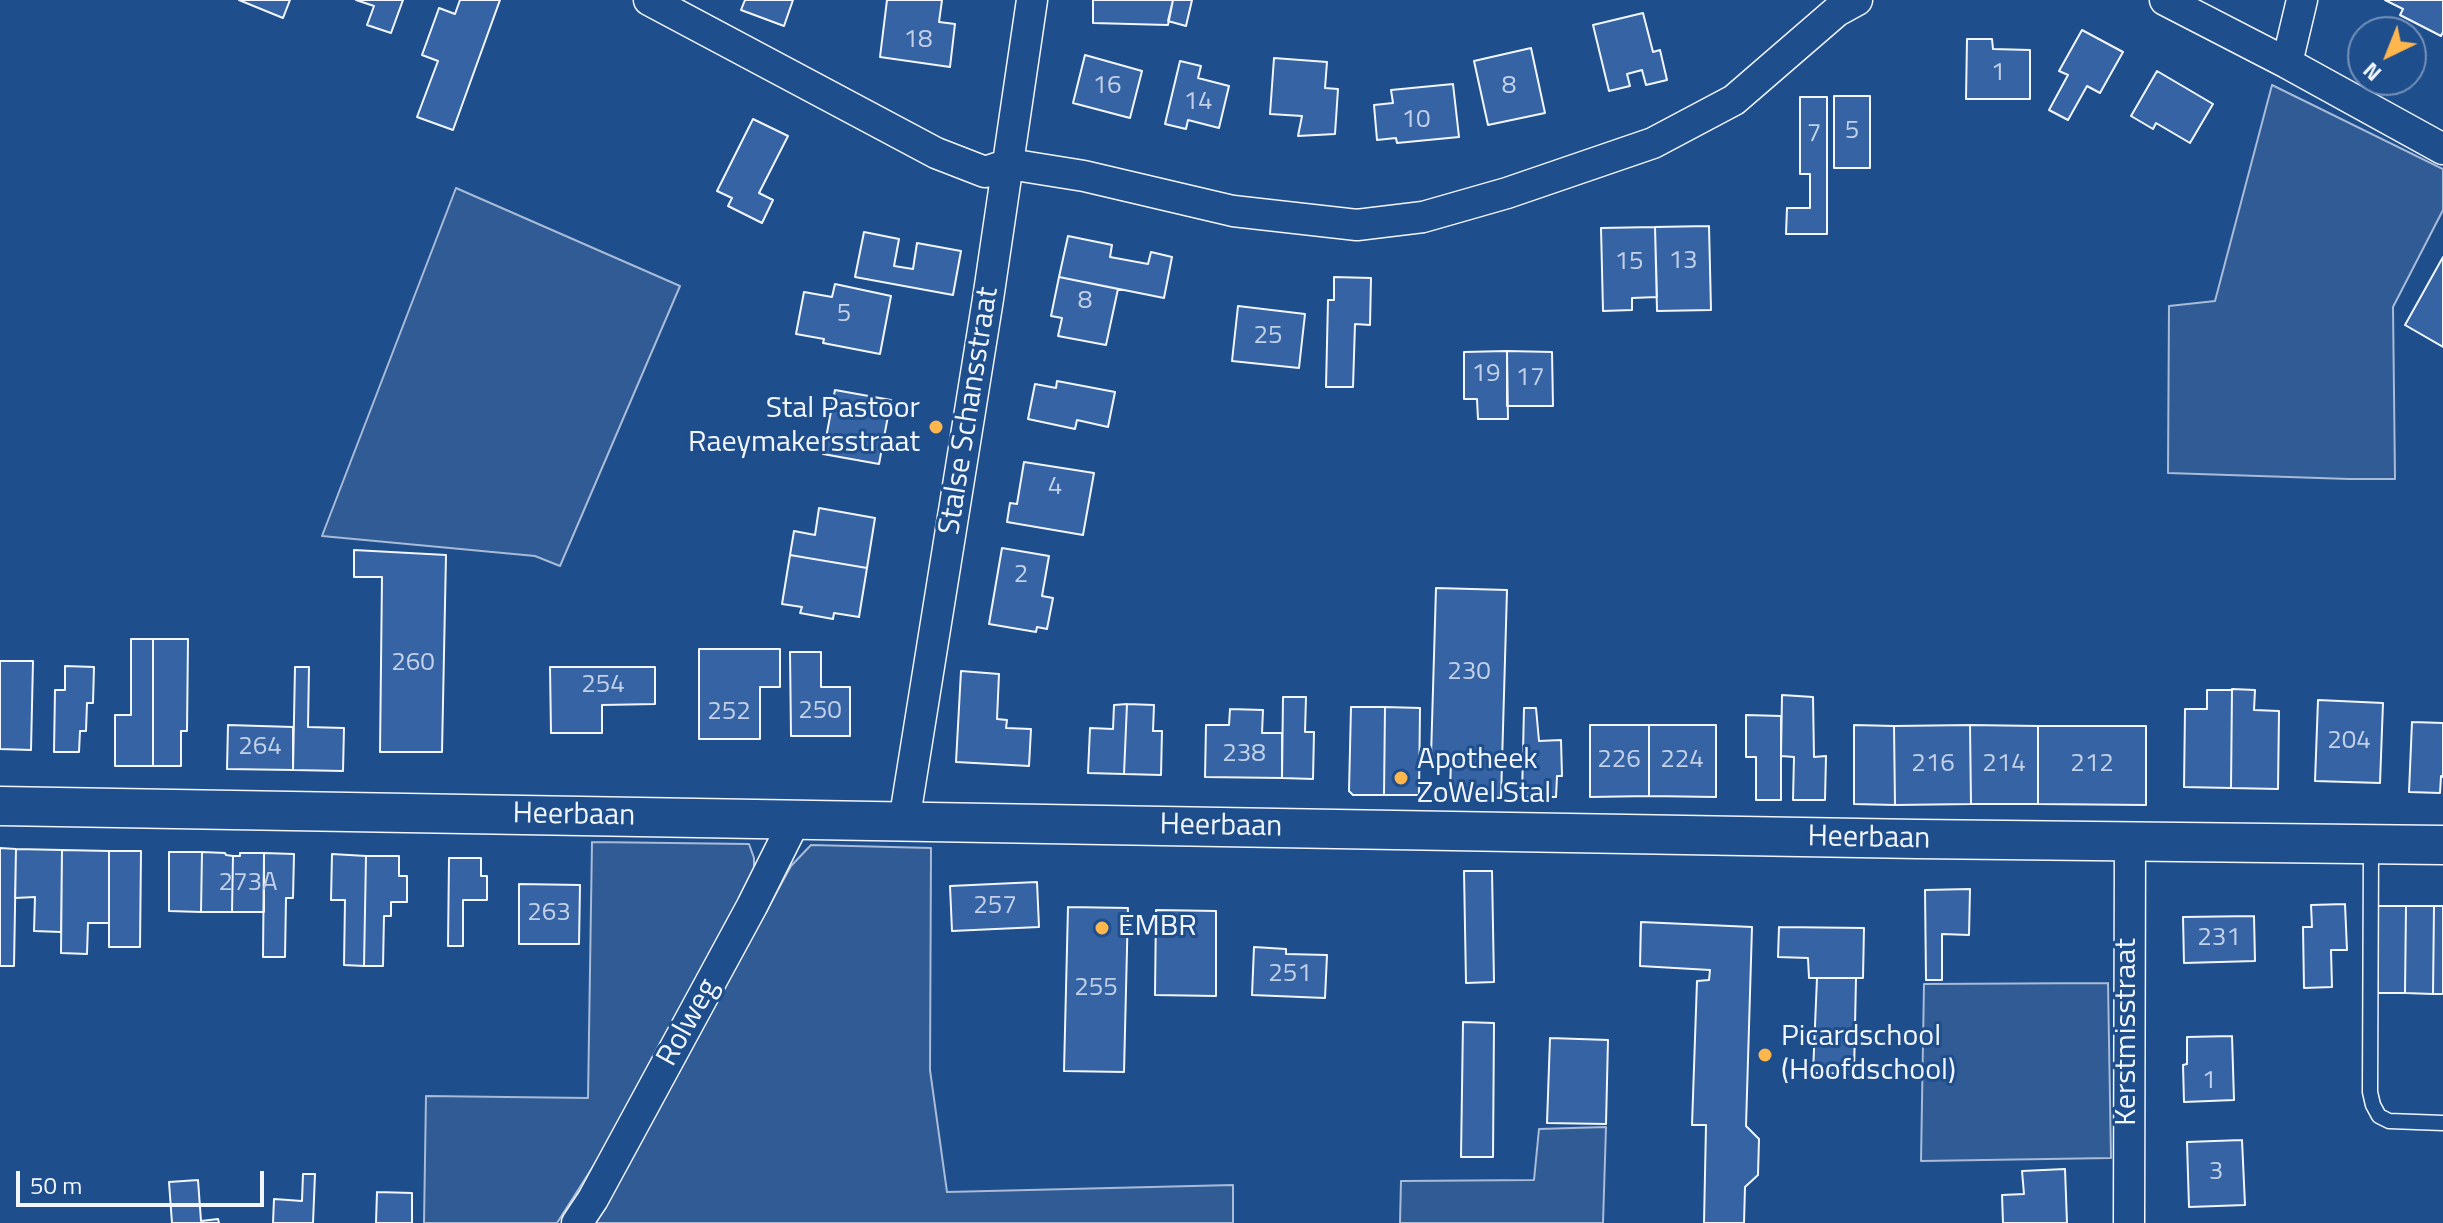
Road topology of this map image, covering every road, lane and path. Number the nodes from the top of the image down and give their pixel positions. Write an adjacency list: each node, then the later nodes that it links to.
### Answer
1 (649, 0): 8 (street)
2 (1032, 0): 8 (street, Stalse Schansstraat)
3 (1857, 0): 8 (street)
4 (2165, 0): 6 (street)
5 (2302, 0): 6 (street)
6 (2287, 63): 7 (street)
7 (2443, 149)
8 (1009, 164): 11 (street, Stalse Schansstraat)
9 (0, 806): 10 (street, Heerbaan)
10 (795, 820): 11 (street, Heerbaan); 16 (street, Rolweg)
11 (904, 822): 12 (street, Heerbaan)
12 (2130, 841): 13 (street, Heerbaan); 17 (street, Kerstmisstraat)
13 (2371, 844): 14 (street, Heerbaan); 15 (lane)
14 (2443, 845)
15 (2443, 1123)
16 (577, 1223)
17 (2129, 1223)

